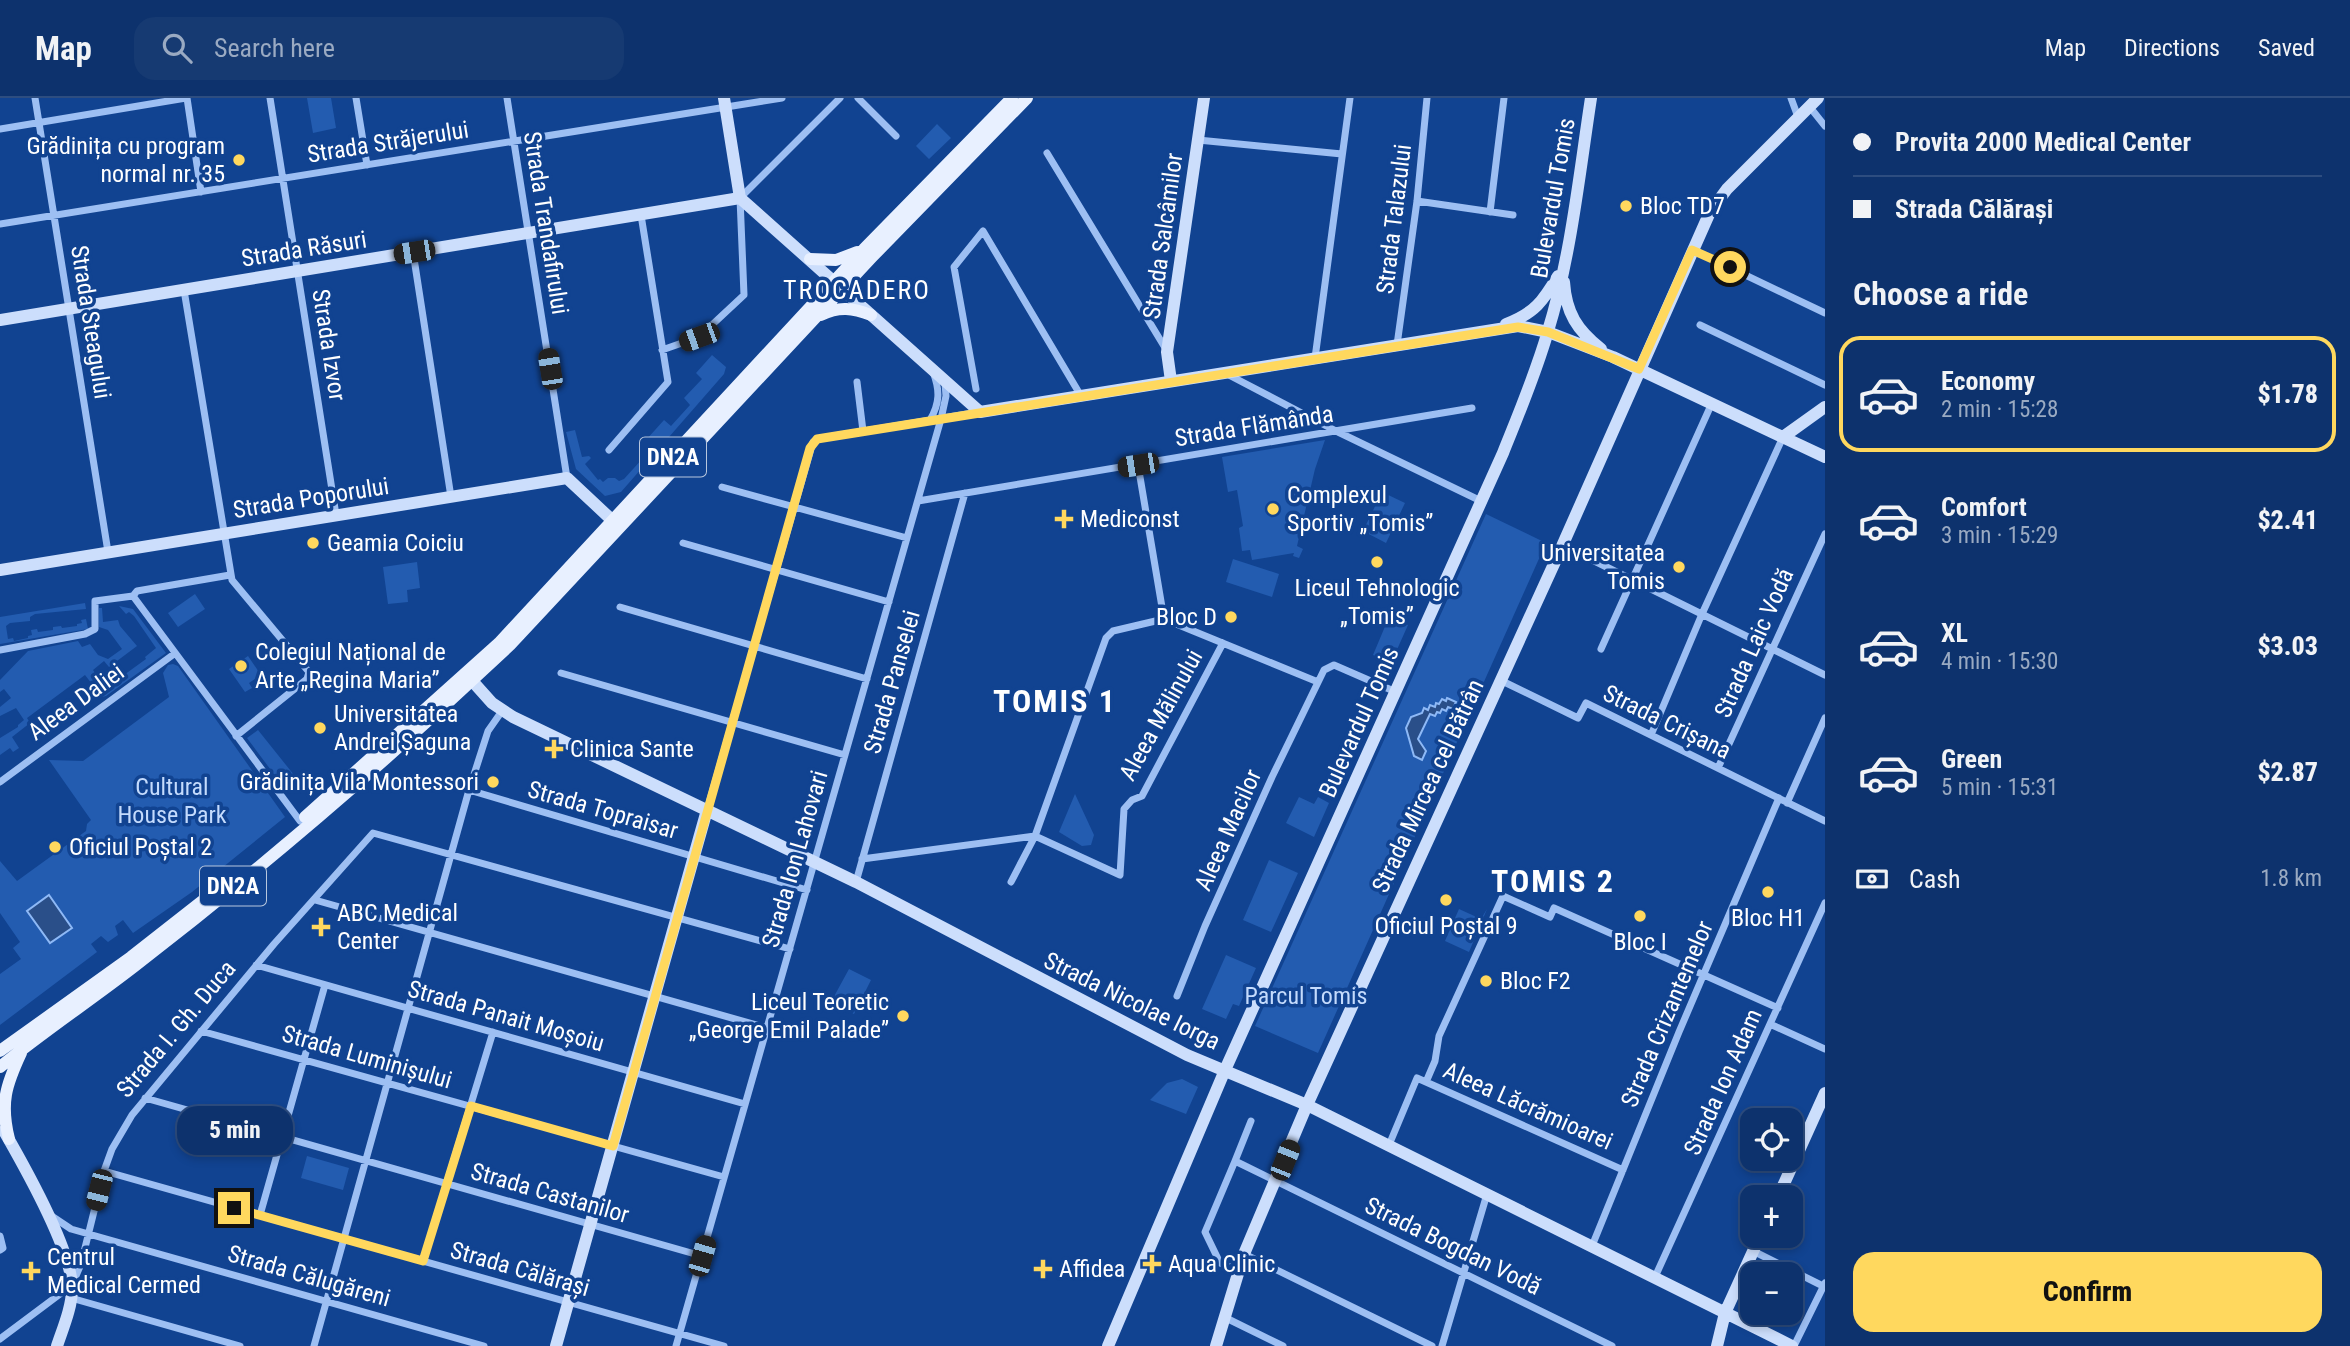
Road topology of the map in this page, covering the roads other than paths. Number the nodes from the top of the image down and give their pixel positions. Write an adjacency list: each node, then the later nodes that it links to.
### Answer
1 (35, 98): 20 (street, Strada Steagului)
2 (186, 98): 20 (street); 30 (street)
3 (270, 98): 29 (street, Strada Izvor)
4 (356, 98): 28 (street)
5 (507, 98): 25 (street, Strada Trandafirului)
6 (782, 98): 18 (street, Strada Străjerului)
7 (840, 98): 31 (street)
8 (858, 98): 23 (street)
9 (1012, 98): 39 (main road)
10 (1027, 98): 45 (main road, DN2A)
11 (1205, 98): 24 (street, Strada Salcâmilor)
12 (1350, 98): 27 (street)
13 (1427, 98): 32 (street, Strada Talazului)
14 (1504, 98): 33 (street)
15 (1591, 98): 43 (street, Bulevardul Tomis)
16 (1791, 98): 19 (street)
17 (1814, 102): 19 (street, Strada Mircea cel Bătrân); 21 (street)
18 (724, 103): 25 (street, Strada Străjerului); 31 (street)
19 (1798, 117): 40 (street, Strada Mircea cel Bătrân)
20 (39, 122): 22 (street); 34 (street, Strada Steagului)
21 (1825, 126)
22 (0, 129)
23 (895, 136)
24 (1198, 140): 27 (street); 57 (street, Strada Salcâmilor)
25 (514, 141): 28 (street, Strada Străjerului); 38 (street, Strada Trandafirului)
26 (1047, 153): 57 (street)
27 (1342, 153): 59 (street)
28 (367, 165): 29 (street, Strada Străjerului)
29 (283, 178): 30 (street, Strada Străjerului); 44 (street, Strada Izvor)
30 (201, 192): 34 (street, Strada Străjerului)
31 (740, 198): 35 (street, Strada Răsuri); 42 (street); 56 (street)
32 (1418, 201): 33 (street); 55 (street, Strada Talazului)
33 (1490, 212): 36 (street)
34 (54, 215): 37 (street, Strada Străjerului); 47 (street, Strada Steagului)
35 (640, 215): 38 (street, Strada Răsuri); 56 (street)
36 (1513, 215)
37 (0, 224)
38 (528, 233): 41 (street, Strada Răsuri); 81 (street, Strada Trandafirului)
39 (864, 249): 42 (main road); 45 (main road)
40 (1692, 250): 48 (street); 60 (street, Strada Mircea cel Bătrân)
41 (414, 252): 44 (street, Strada Răsuri); 84 (street)
42 (810, 259): 45 (street)
43 (1563, 268): 53 (street); 54 (street, Bulevardul Tomis); 58 (street)
44 (297, 271): 46 (street, Strada Răsuri); 88 (street, Strada Izvor)
45 (838, 285): 49 (street); 50 (main road, DN2A); 89 (main road, DN2A)
46 (184, 290): 47 (street, Strada Răsuri); 90 (street)
47 (69, 309): 51 (street, Strada Răsuri); 95 (street, Strada Steagului)
48 (1825, 313)
49 (871, 314): 50 (main road); 61 (street)
50 (814, 318): 113 (main road, DN2A)
51 (0, 320)
52 (1700, 325): 66 (street)
53 (1490, 330): 54 (street); 55 (street)
54 (1548, 332): 58 (street); 85 (street, Bulevardul Tomis)
55 (1397, 345): 59 (street)
56 (662, 350): 78 (street)
57 (1167, 352): 63 (street, Strada Salcâmilor)
58 (1613, 357): 60 (street)
59 (1315, 358): 62 (street)
60 (1639, 369): 69 (street); 94 (street, Strada Mircea cel Bătrân)
61 (933, 372): 65 (street); 74 (street)
62 (1223, 373): 63 (street); 76 (street)
63 (1171, 381): 68 (street)
64 (857, 382): 75 (street)
65 (945, 383): 72 (street); 73 (street, Strada Ion Lahovari)
66 (1825, 385)
67 (976, 389): 68 (street)
68 (1081, 396): 72 (street)
69 (1712, 403): 77 (street); 99 (street)
70 (1825, 407): 77 (street)
71 (1472, 408): 76 (street, Strada Flămânda)
72 (980, 412): 73 (street)
73 (941, 419): 74 (street); 86 (street, Strada Ion Lahovari)
74 (930, 420): 75 (street)
75 (863, 431): 87 (street)
76 (1338, 432): 80 (street, Strada Flămânda); 85 (street)
77 (1783, 437): 79 (street); 103 (street)
78 (609, 450)
79 (1825, 457)
80 (1138, 465): 83 (street, Strada Flămânda); 104 (street)
81 (567, 478): 84 (street, Strada Poporului); 89 (street)
82 (722, 487): 87 (street)
83 (965, 493): 86 (street, Strada Flămânda); 135 (street, Strada Panselei)
84 (451, 497): 88 (street, Strada Poporului)
85 (1481, 501): 117 (street, Bulevardul Tomis)
86 (918, 502): 92 (street, Strada Ion Lahovari)
87 (793, 507): 92 (street); 97 (street)
88 (336, 516): 90 (street, Strada Poporului)
89 (613, 521): 113 (main road, DN2A)
90 (223, 534): 95 (street, Strada Poporului); 98 (street)
91 (1825, 534): 108 (street, Strada Laic Vodă)
92 (907, 538): 101 (street, Strada Ion Lahovari)
93 (683, 543): 97 (street)
94 (1562, 545): 99 (street); 115 (street, Strada Mircea cel Bătrân)
95 (108, 552): 96 (street, Strada Poporului)
96 (0, 570)
97 (775, 570): 101 (street); 106 (street)
98 (230, 575): 100 (street); 122 (street)
99 (1633, 579): 103 (street); 107 (street)
100 (133, 596): 109 (street, Aleea Daliei); 110 (street)
101 (889, 602): 114 (street, Strada Ion Lahovari)
102 (620, 607): 106 (street)
103 (1702, 614): 108 (street); 121 (street)
104 (1164, 620): 105 (street, Aleea Mălinului); 132 (street, Aleea Mălinului)
105 (1223, 643): 116 (street, Aleea Mălinului); 132 (street, Aleea Mălinului)
106 (754, 646): 114 (street); 120 (street)
107 (1601, 649)
108 (1773, 649): 112 (street); 124 (street, Strada Laic Vodă)
109 (0, 650)
110 (174, 654): 122 (street); 125 (street, Aleea Daliei)
111 (561, 673): 120 (street)
112 (1825, 675)
113 (469, 678): 118 (street, Strada Nicolae Iorga); 130 (main road, DN2A); 158 (main road, DN2A)
114 (867, 680): 123 (street, Strada Ion Lahovari)
115 (1500, 680): 121 (street, Strada Crișana); 170 (street, Strada Mircea cel Bătrân)
116 (1318, 682): 117 (street); 149 (street, Aleea Macilor)
117 (1396, 692): 163 (street, Bulevardul Tomis)
118 (502, 710): 126 (street); 129 (street, Strada Nicolae Iorga)
119 (1825, 718): 128 (street)
120 (732, 723): 123 (street); 129 (street)
121 (1651, 735): 124 (street, Strada Crișana)
122 (236, 736): 130 (street)
123 (845, 755): 136 (street, Strada Ion Lahovari)
124 (1718, 768): 127 (street, Strada Crișana)
125 (0, 782)
126 (469, 790): 133 (street); 134 (street, Strada Topraisar)
127 (1779, 798): 128 (street, Strada Crișana); 146 (street, Strada Crizantemelor)
128 (1787, 803): 131 (street, Strada Crișana)
129 (707, 810): 134 (street); 136 (street, Strada Nicolae Iorga)
130 (300, 821): 154 (main road, DN2A)
131 (1825, 821)
132 (1035, 836): 135 (street); 138 (street, Aleea Mălinului)
133 (451, 855): 140 (street, Strada I. Gh. Duca); 142 (street); 143 (street)
134 (695, 857): 139 (street, Strada Topraisar); 142 (street)
135 (862, 859): 137 (street, Strada Panselei)
136 (814, 862): 137 (street, Strada Nicolae Iorga); 139 (street, Strada Ion Lahovari)
137 (856, 882): 163 (street, Strada Nicolae Iorga)
138 (1011, 883)
139 (807, 890): 144 (street, Strada Ion Lahovari)
140 (315, 900): 143 (street); 145 (street, Strada I. Gh. Duca)
141 (1825, 903): 151 (street, Strada Ion Adam)
142 (677, 918): 144 (street); 148 (street)
143 (429, 932): 148 (street); 150 (street)
144 (790, 949): 153 (street, Strada Ion Lahovari)
145 (256, 965): 147 (street, Strada Panait Moșoiu); 155 (street, Strada I. Gh. Duca)
146 (1703, 974): 151 (street); 165 (street); 180 (street, Strada Crizantemelor)
147 (325, 985): 150 (street, Strada Panait Moșoiu); 161 (street)
148 (655, 996): 153 (street); 164 (street)
149 (1177, 996)
150 (408, 1008): 156 (street, Strada Panait Moșoiu); 166 (street)
151 (1778, 1008): 152 (street, Strada Ion Adam)
152 (1770, 1024): 159 (street); 204 (street, Strada Ion Adam)
153 (767, 1028): 169 (street, Strada Ion Lahovari)
154 (26, 1031): 157 (main road); 160 (main road, DN2A)
155 (201, 1031): 161 (street, Strada Luminișului); 168 (street, Strada I. Gh. Duca)
156 (493, 1032): 164 (street, Strada Panait Moșoiu); 171 (street)
157 (0, 1044)
158 (23, 1048): 162 (main road, DN2A); 174 (main road)
159 (1825, 1049)
160 (0, 1051)
161 (304, 1059): 166 (street, Strada Luminișului); 175 (street)
162 (0, 1067)
163 (1225, 1070): 170 (street, Strada Nicolae Iorga); 220 (street, Bulevardul Tomis)
164 (634, 1072): 169 (street, Strada Panait Moșoiu); 177 (street)
165 (1426, 1082): 176 (street, Aleea Lăcrămioarei); 180 (street, Aleea Lăcrămioarei)
166 (387, 1083): 171 (street, Strada Luminișului); 178 (street)
167 (1825, 1093): 185 (street)
168 (145, 1098): 175 (street, Strada Castanilor); 181 (street, Strada I. Gh. Duca)
169 (745, 1104): 182 (street, Strada Ion Lahovari)
170 (1307, 1105): 176 (street, Strada Nicolae Iorga); 183 (street, Strada Mircea cel Bătrân)
171 (471, 1106): 177 (street, Strada Luminișului); 184 (street)
172 (1251, 1121): 179 (street)
173 (0, 1124): 174 (street)
174 (4, 1136): 187 (street)
175 (282, 1137): 178 (street, Strada Castanilor); 188 (street)
176 (1388, 1145): 186 (street, Strada Nicolae Iorga)
177 (613, 1146): 182 (street, Strada Luminișului); 189 (street)
178 (366, 1160): 184 (street, Strada Castanilor); 193 (street)
179 (1235, 1161): 183 (street, Strada Bogdan Vodă); 202 (street)
180 (1623, 1170): 195 (street, Strada Crizantemelor)
181 (104, 1171): 188 (street, Strada Călărași); 191 (street, Strada I. Gh. Duca)
182 (724, 1177): 200 (street, Strada Ion Lahovari)
183 (1277, 1180): 199 (street, Strada Mircea cel Bătrân); 203 (street, Strada Bogdan Vodă)
184 (447, 1184): 189 (street, Strada Castanilor); 201 (street)
185 (1783, 1185)
186 (1488, 1194): 195 (street, Strada Nicolae Iorga); 203 (street)
187 (46, 1212): 190 (street, Strada Călugăreni); 194 (street)
188 (260, 1215): 193 (street, Strada Călărași)
189 (591, 1224): 200 (street, Strada Castanilor); 208 (street)
190 (71, 1229): 191 (street, Strada Călugăreni); 194 (street)
191 (88, 1234): 206 (street, Strada I. Gh. Duca); 207 (street, Strada Călugăreni)
192 (0, 1236): 197 (street)
193 (344, 1239): 201 (street, Strada Călărași); 207 (street)
194 (59, 1242): 206 (street)
195 (1592, 1246): 204 (street, Strada Nicolae Iorga)
196 (1754, 1248): 198 (street)
197 (0, 1251)
198 (1753, 1251): 205 (street); 209 (street)
199 (1244, 1254): 202 (street, Strada Mircea cel Bătrân); 223 (street)
200 (702, 1256): 211 (street, Strada Ion Lahovari)
201 (423, 1261): 208 (street, Strada Călărași)
202 (1238, 1270): 210 (street, Strada Mircea cel Bătrân)
203 (1464, 1273): 224 (street); 225 (street, Strada Bogdan Vodă)
204 (1655, 1277): 209 (street, Strada Nicolae Iorga)
205 (1824, 1285): 227 (street)
206 (72, 1292): 212 (street); 213 (street, Strada I. Gh. Duca); 214 (street)
207 (327, 1301): 215 (street); 216 (street, Strada Călugăreni)
208 (569, 1302): 211 (street, Strada Călărași); 217 (street)
209 (1725, 1313): 226 (street); 227 (street, Strada Nicolae Iorga)
210 (1224, 1317): 221 (street, Strada Mircea cel Bătrân); 222 (street)
211 (680, 1334): 218 (street, Strada Ion Lahovari); 219 (street, Strada Călărași)
212 (0, 1339)
213 (57, 1346)
214 (240, 1346)
215 (314, 1346)
216 (484, 1346)
217 (556, 1346)
218 (676, 1346)
219 (724, 1346)
220 (1108, 1346)
221 (1216, 1346)
222 (1283, 1346)
223 (1432, 1346)
224 (1442, 1346)
225 (1612, 1346)
226 (1717, 1346)
227 (1793, 1346)

